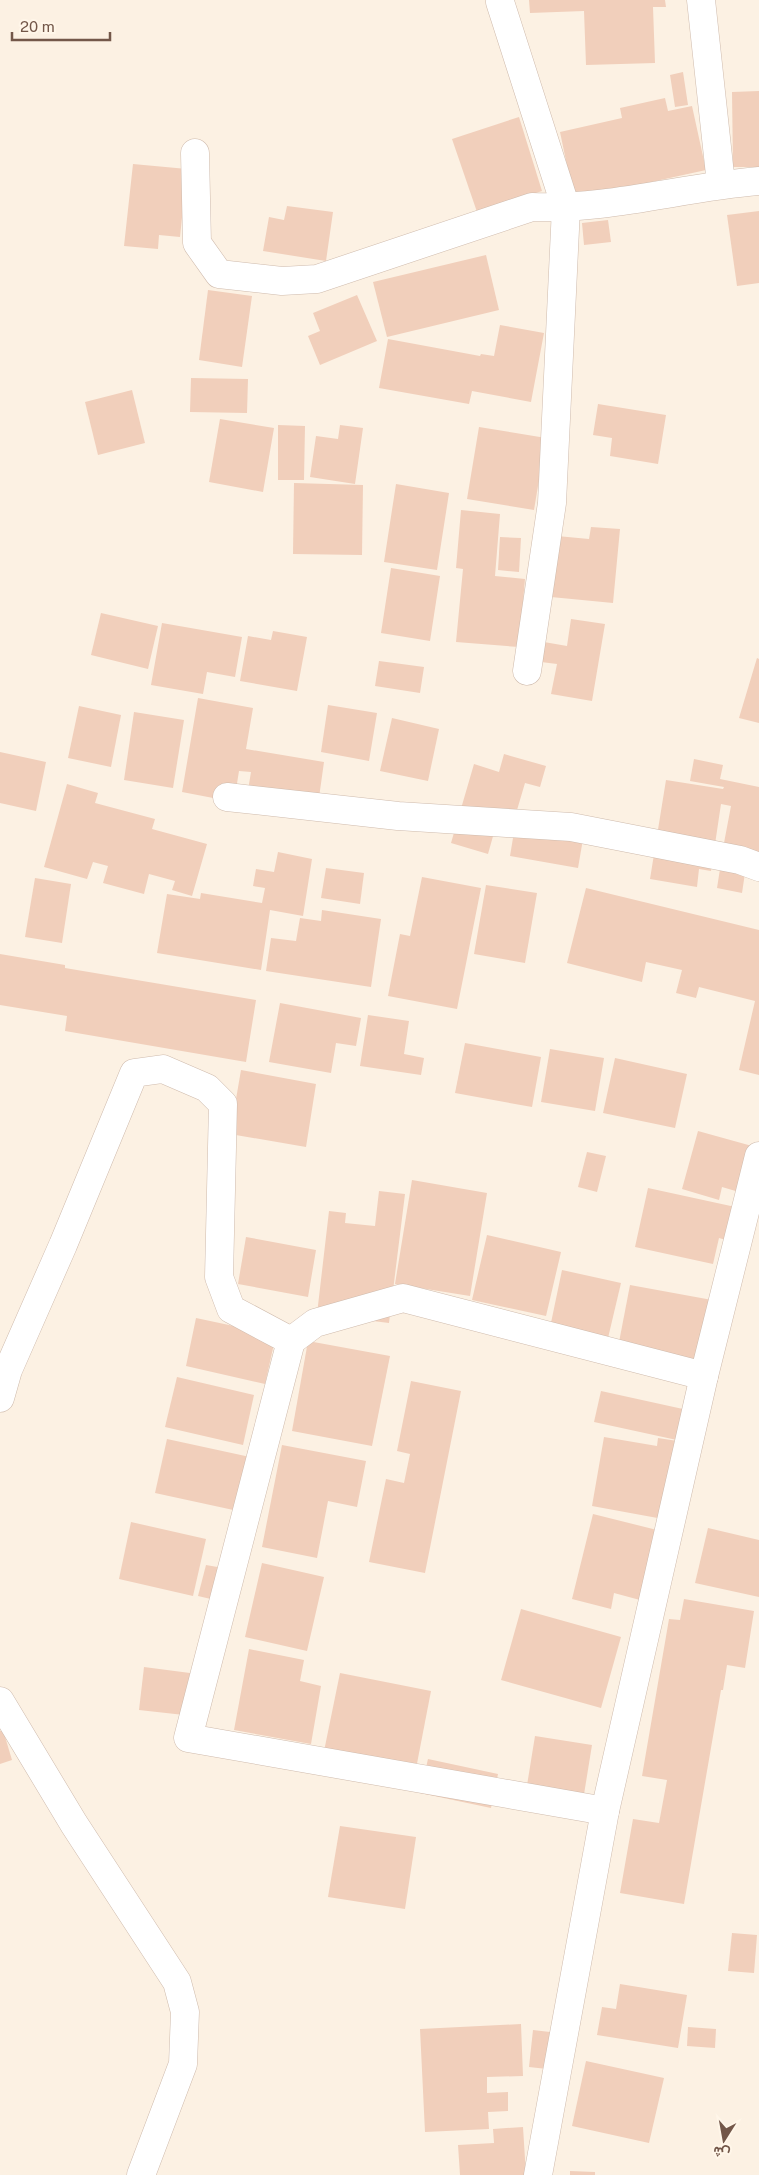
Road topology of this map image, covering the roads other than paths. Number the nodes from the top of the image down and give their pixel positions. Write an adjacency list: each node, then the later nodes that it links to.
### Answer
1 (701, 0): 5 (street)
2 (500, 2): 6 (street)
3 (195, 153): 6 (street)
4 (759, 181): 5 (street)
5 (721, 184): 6 (street)
6 (566, 208): 7 (street)
7 (527, 671)
8 (227, 797): 9 (street)
9 (759, 867)
10 (759, 1156): 12 (street)
11 (291, 1341): 12 (street); 13 (street); 15 (street)
12 (704, 1376): 15 (street)
13 (0, 1398)
14 (0, 1700): 16 (street)
15 (604, 1811): 17 (street)
16 (141, 2175)
17 (538, 2175)

